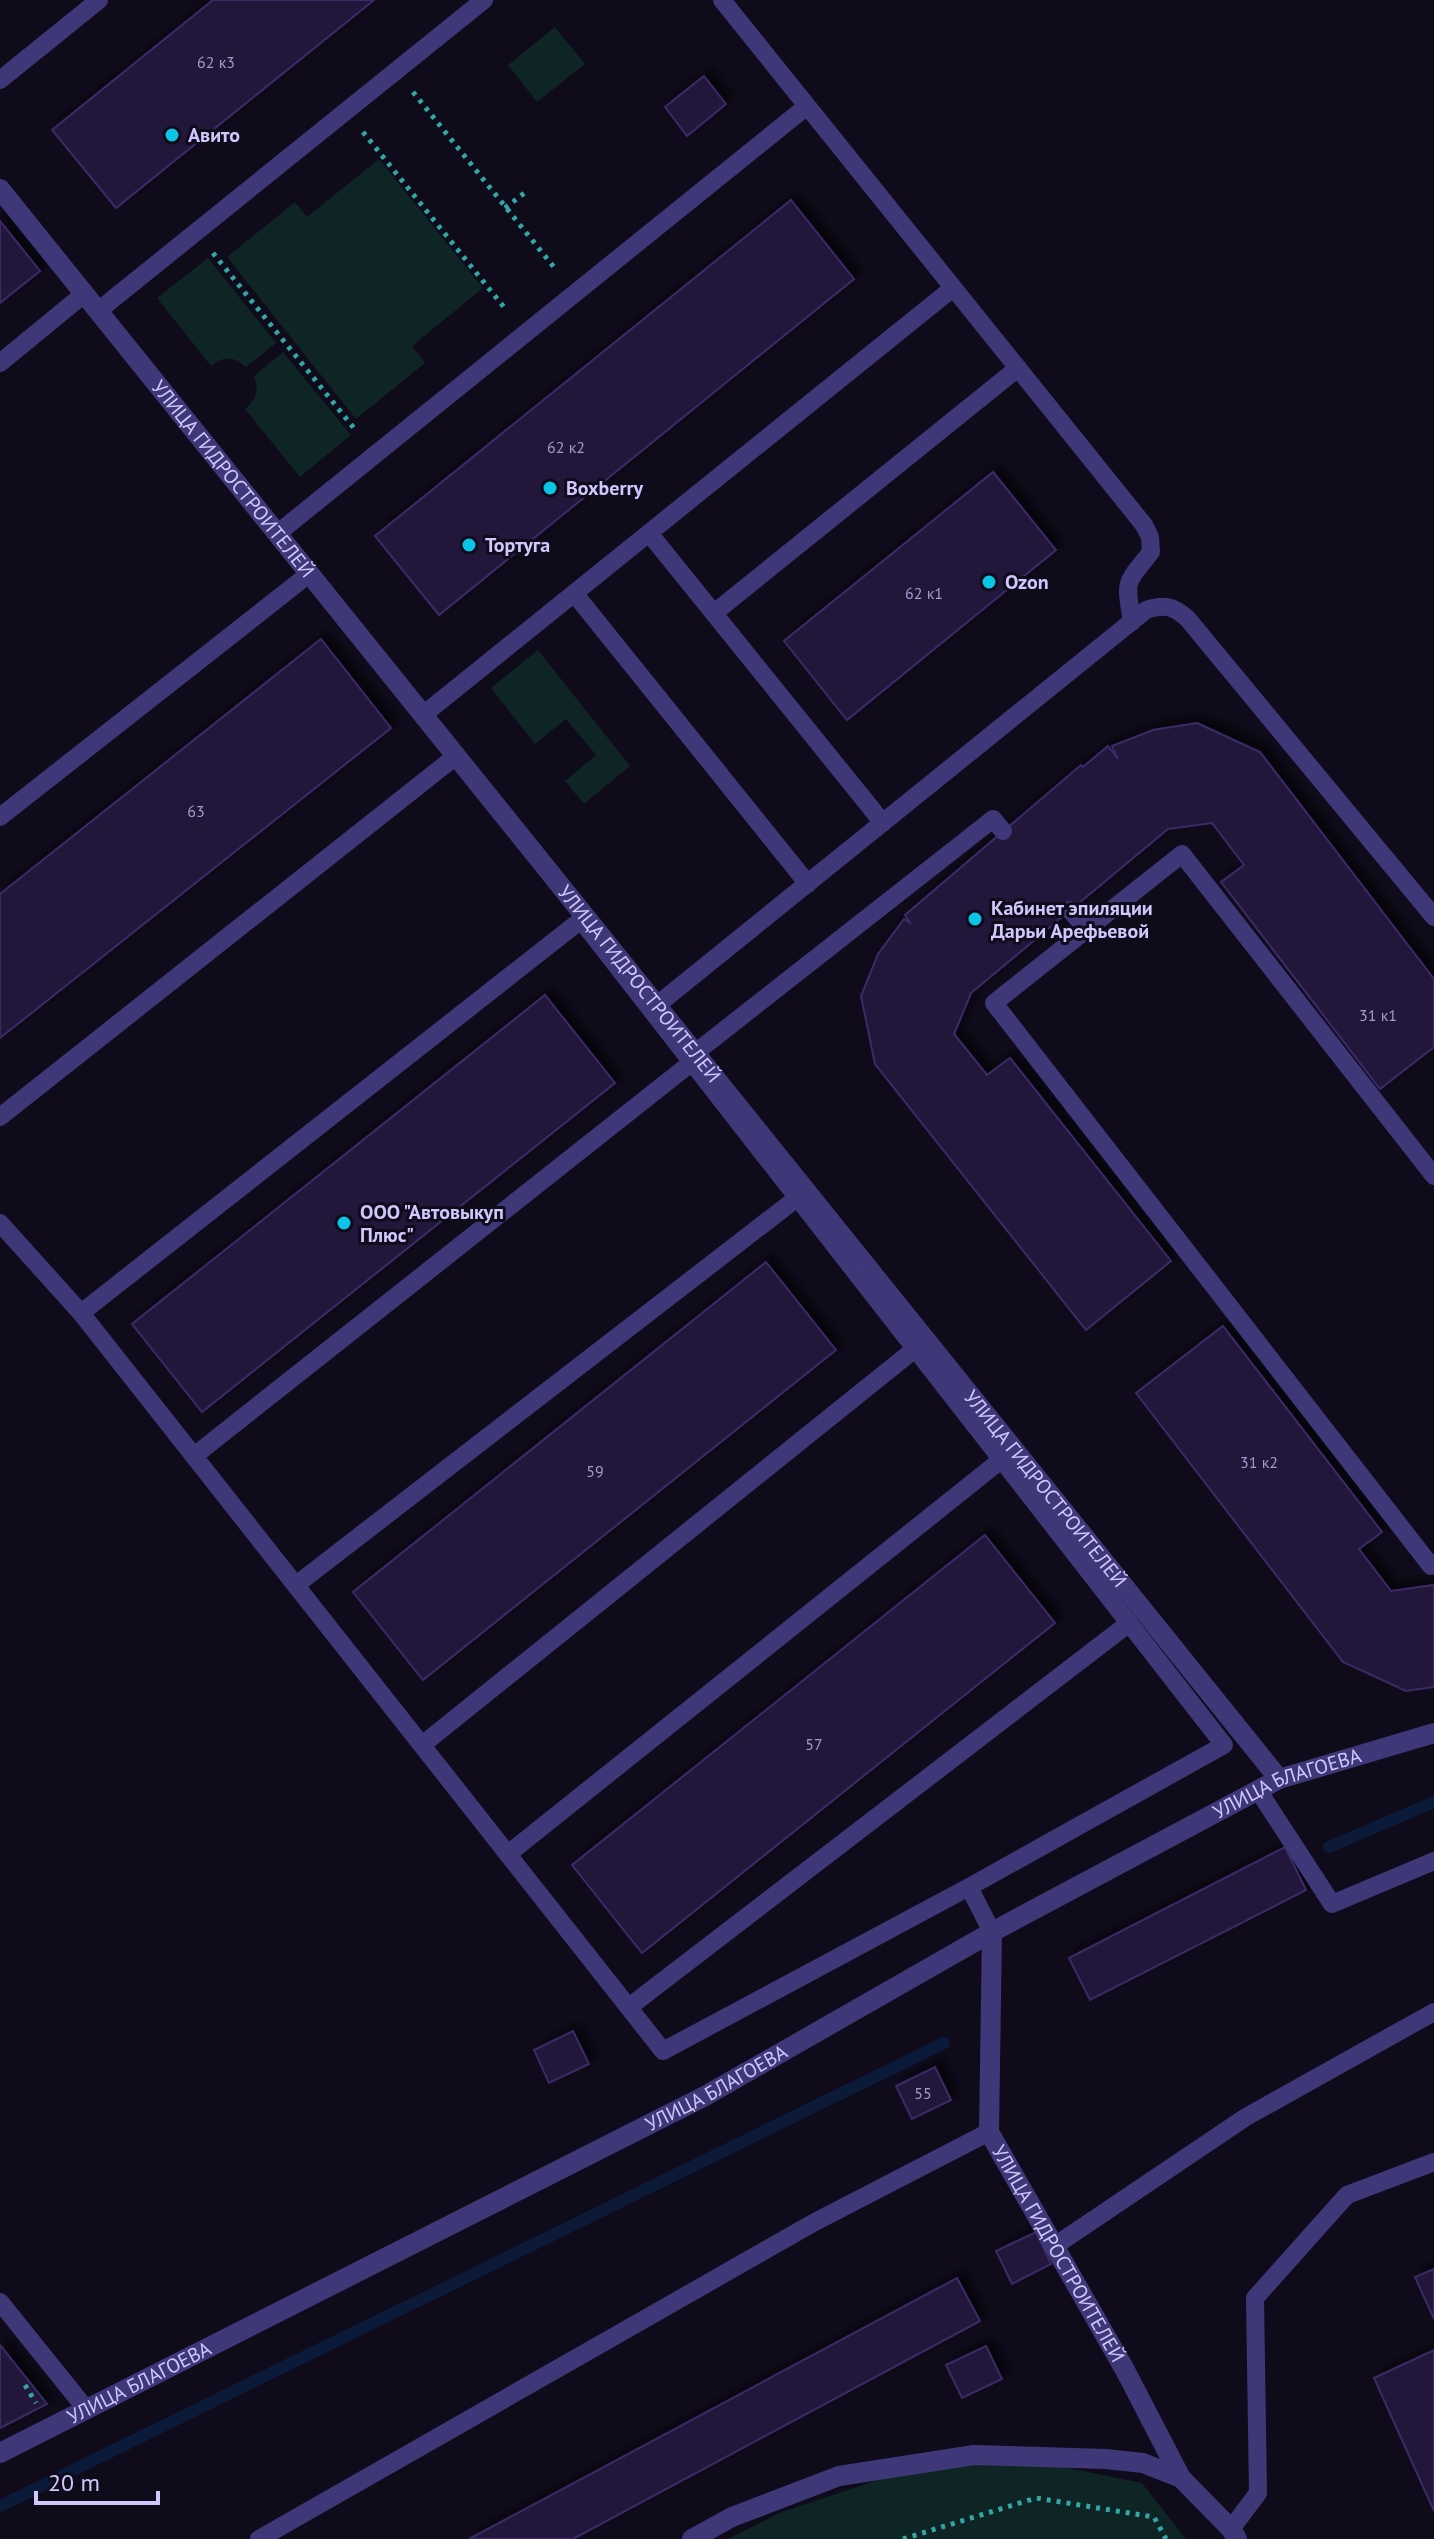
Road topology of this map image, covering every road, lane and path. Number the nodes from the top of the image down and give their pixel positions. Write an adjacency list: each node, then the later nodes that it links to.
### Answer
1 (99, 0): 5 (lane)
2 (484, 0): 4 (lane)
3 (722, 0): 6 (lane)
4 (396, 71): 7 (lane); 10 (path)
5 (0, 80)
6 (807, 106): 12 (lane); 14 (lane)
7 (346, 111): 11 (lane); 16 (path)
8 (0, 189): 13 (street, УЛИЦА ГИДРОСТРОИТЕЛЕЙ)
9 (527, 191): 10 (path)
10 (505, 208): 14 (path)
11 (196, 232): 15 (lane); 19 (path)
12 (953, 288): 18 (lane); 21 (lane)
13 (84, 294): 15 (street, УЛИЦА ГИДРОСТРОИТЕЛЕЙ); 17 (lane)
14 (575, 294): 16 (lane)
15 (98, 311): 20 (street, УЛИЦА ГИДРОСТРОИТЕЛЕЙ)
16 (525, 333): 19 (lane)
17 (0, 363)
18 (1018, 368): 24 (lane); 25 (lane)
19 (375, 455): 20 (lane)
20 (278, 533): 22 (street, УЛИЦА ГИДРОСТРОИТЕЛЕЙ)
21 (649, 533): 23 (lane); 24 (lane)
22 (309, 574): 26 (street, УЛИЦА ГИДРОСТРОИТЕЛЕЙ); 28 (lane)
23 (574, 593): 26 (lane); 31 (lane)
24 (714, 613): 29 (lane)
25 (1132, 622): 29 (lane); 33 (lane)
26 (423, 715): 27 (street, УЛИЦА ГИДРОСТРОИТЕЛЕЙ)
27 (456, 756): 35 (street, УЛИЦА ГИДРОСТРОИТЕЛЕЙ); 37 (lane)
28 (0, 817)
29 (883, 823): 31 (lane)
30 (1003, 831): 36 (lane)
31 (808, 884): 35 (lane)
32 (1070, 910): 34 (lane)
33 (1434, 917)
34 (1086, 929): 38 (lane); 45 (lane)
35 (657, 1005): 36 (street, УЛИЦА ГИДРОСТРОИТЕЛЕЙ)
36 (693, 1058): 39 (lane); 41 (lane); 43 (lane); 50 (street, УЛИЦА ГИДРОСТРОИТЕЛЕЙ)
37 (0, 1117)
38 (1434, 1176)
39 (797, 1198): 42 (lane); 46 (lane)
40 (0, 1223): 41 (lane)
41 (81, 1313): 43 (lane)
42 (915, 1349): 44 (lane); 49 (lane)
43 (194, 1456): 46 (lane)
44 (1001, 1460): 47 (lane); 52 (lane)
45 (1434, 1563)
46 (296, 1585): 49 (lane)
47 (1128, 1624): 54 (lane); 56 (lane)
48 (1434, 1733): 50 (street, УЛИЦА БЛАГОЕВА)
49 (422, 1745): 52 (lane)
50 (1279, 1779): 51 (street, УЛИЦА БЛАГОЕВА)
51 (1258, 1790): 53 (lane); 55 (street, УЛИЦА БЛАГОЕВА)
52 (508, 1854): 56 (lane)
53 (1434, 1861)
54 (969, 1887): 55 (lane); 56 (lane)
55 (992, 1932): 58 (street, УЛИЦА ГИДРОСТРОИТЕЛЕЙ); 62 (street, УЛИЦА БЛАГОЕВА)
56 (629, 2007)
57 (1434, 2012): 60 (lane)
58 (989, 2132): 60 (street, УЛИЦА ГИДРОСТРОИТЕЛЕЙ); 66 (lane)
59 (1434, 2162): 65 (lane)
60 (1053, 2247): 64 (street, УЛИЦА ГИДРОСТРОИТЕЛЕЙ)
61 (0, 2302): 62 (lane)
62 (86, 2409): 63 (street, УЛИЦА БЛАГОЕВА)
63 (0, 2453)
64 (1181, 2478): 65 (street, УЛИЦА ГИДРОСТРОИТЕЛЕЙ); 67 (street)
65 (1234, 2534)
66 (259, 2539)
67 (692, 2539)
68 (903, 2539): 69 (path)
69 (1166, 2539)

